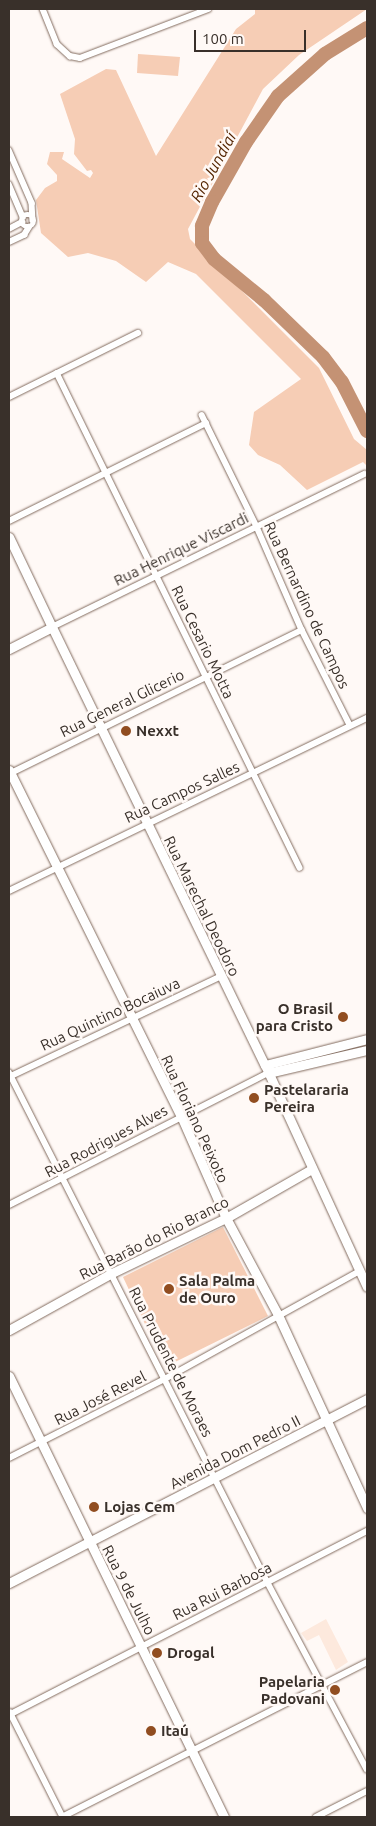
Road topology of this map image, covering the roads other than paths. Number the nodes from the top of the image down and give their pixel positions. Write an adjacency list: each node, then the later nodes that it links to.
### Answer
1 (43, 9): 2 (street)
2 (208, 9)
3 (9, 150): 6 (street)
4 (9, 184): 5 (street)
5 (22, 220): 6 (street); 7 (street); 8 (street)
6 (34, 220): 7 (street)
7 (29, 227): 9 (street)
8 (11, 228): 9 (street)
9 (19, 237): 10 (street)
10 (9, 242)
11 (138, 333): 12 (street)
12 (58, 373): 13 (street); 16 (street, Rua Cesario Motta)
13 (9, 397)
14 (202, 415): 15 (street, Rua Bernardino de Campos)
15 (206, 423): 16 (street); 19 (street, Rua Bernardino de Campos)
16 (105, 472): 18 (street); 21 (street, Rua Cesario Motta)
17 (365, 474): 19 (street, Rua Henrique Viscardi)
18 (9, 521)
19 (257, 527): 21 (street, Rua Henrique Viscardi); 23 (street, Rua Bernardino de Campos)
20 (9, 537): 22 (main road, Rua Marechal Deodoro)
21 (157, 576): 22 (street, Rua Henrique Viscardi); 25 (street, Rua Cesario Motta)
22 (52, 626): 24 (main road, Rua Henrique Viscardi); 28 (main road, Rua Marechal Deodoro)
23 (302, 630): 25 (street, Rua General Glicerio); 27 (street, Rua Bernardino de Campos)
24 (9, 649)
25 (206, 676): 28 (street, Rua General Glicerio); 30 (street, Rua Cesario Motta)
26 (367, 718): 27 (street, Rua Campos Salles)
27 (350, 725): 30 (street, Rua Campos Salles)
28 (101, 727): 29 (street, Rua General Glicerio); 31 (main road, Rua Marechal Deodoro)
29 (9, 772): 32 (main road, Rua Floriano Peixoto)
30 (253, 773): 31 (street, Rua Campos Salles); 33 (street, Rua Cesario Motta)
31 (147, 823): 32 (street, Rua Campos Salles); 35 (main road, Rua Marechal Deodoro)
32 (58, 867): 34 (street, Rua Campos Salles); 36 (main road, Rua Floriano Peixoto)
33 (300, 868)
34 (9, 891)
35 (220, 976): 36 (street, Rua Quintino Bocaiuva); 39 (main road, Rua Marechal Deodoro)
36 (131, 1017): 40 (street, Rua Quintino Bocaiuva); 41 (main road, Rua Floriano Peixoto)
37 (367, 1039): 39 (main road)
38 (367, 1050): 39 (main road)
39 (267, 1069): 41 (street, Rua Rodrigues Alves); 42 (main road, Rua Marechal Deodoro)
40 (9, 1075): 43 (street, Rua Prudente de Moraes)
41 (180, 1116): 43 (street, Rua Rodrigues Alves); 45 (main road, Rua Floriano Peixoto)
42 (312, 1169): 45 (main road, Rua Barão do Rio Branco); 46 (main road, Rua Marechal Deodoro)
43 (64, 1177): 44 (street, Rua Rodrigues Alves); 47 (street, Rua Prudente de Moraes)
44 (9, 1205)
45 (226, 1218): 47 (main road, Rua Barão do Rio Branco); 49 (main road, Rua Floriano Peixoto)
46 (360, 1271): 48 (main road, Rua Marechal Deodoro); 49 (street, Rua José Revel)
47 (112, 1273): 50 (main road, Rua Barão do Rio Branco); 52 (street, Rua Prudente de Moraes)
48 (367, 1287)
49 (278, 1315): 52 (street, Rua José Revel); 54 (main road, Rua Floriano Peixoto)
50 (9, 1330)
51 (9, 1376): 55 (main road, Rua 9 de Julho)
52 (164, 1379): 55 (street, Rua José Revel); 57 (street, Rua Prudente de Moraes)
53 (367, 1399): 54 (main road, Avenida Dom Pedro II)
54 (326, 1421): 57 (main road, Avenida Dom Pedro II); 58 (main road, Rua Floriano Peixoto)
55 (39, 1443): 56 (street, Rua José Revel); 60 (main road, Rua 9 de Julho)
56 (9, 1458)
57 (216, 1477): 60 (main road, Avenida Dom Pedro II); 62 (street, Rua Prudente de Moraes)
58 (367, 1508)
59 (367, 1531): 62 (street, Rua Rui Barbosa)
60 (90, 1541): 61 (main road, Avenida Dom Pedro II); 63 (main road, Rua 9 de Julho)
61 (9, 1583)
62 (268, 1583): 63 (street, Rua Rui Barbosa); 65 (street, Rua Prudente de Moraes)
63 (142, 1646): 66 (street, Rua Rui Barbosa); 67 (main road, Rua 9 de Julho)
64 (367, 1662): 65 (street)
65 (322, 1685): 67 (street); 68 (street, Rua Prudente de Moraes)
66 (9, 1713): 70 (street)
67 (193, 1751): 70 (street); 71 (main road, Rua 9 de Julho)
68 (367, 1769)
69 (367, 1791): 72 (street)
70 (63, 1817)
71 (224, 1817)
72 (316, 1817)

